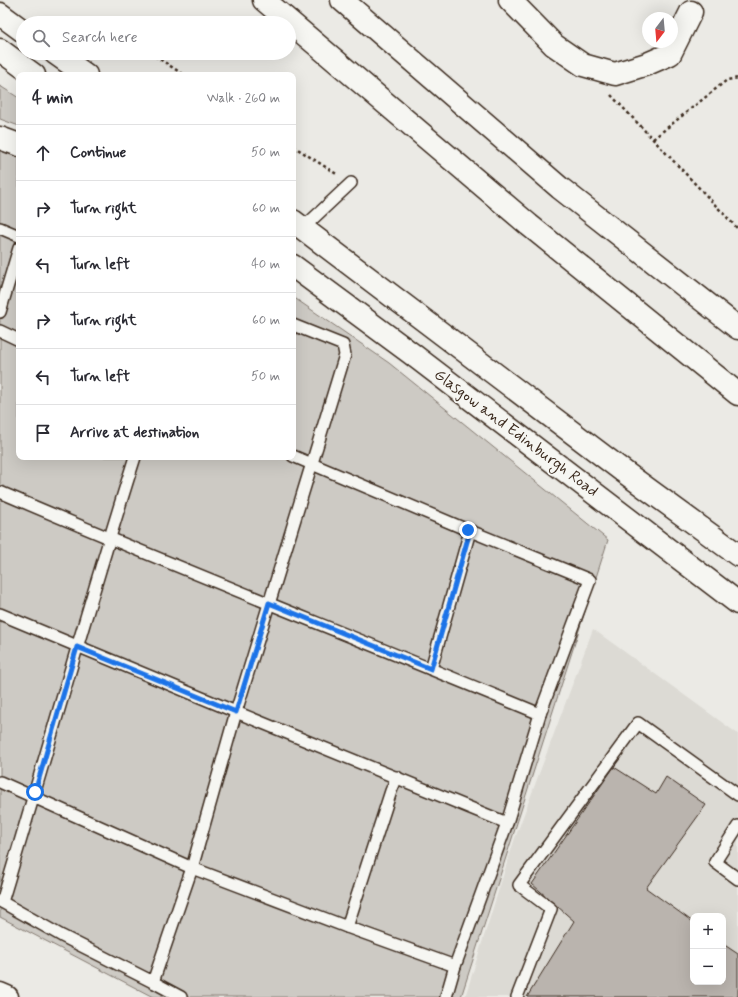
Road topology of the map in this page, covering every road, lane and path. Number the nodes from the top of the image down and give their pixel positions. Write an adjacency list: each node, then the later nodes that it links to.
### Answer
1 (264, 0): 6 (main road)
2 (342, 0): 30 (main road)
3 (510, 0): 4 (main road)
4 (692, 6)
5 (0, 14): 7 (main road)
6 (283, 16)
7 (16, 25)
8 (296, 27): 33 (main road)
9 (0, 50): 12 (main road)
10 (65, 60): 13 (main road)
11 (161, 60): 14 (path)
12 (30, 72)
13 (82, 72)
14 (179, 72)
15 (738, 78): 18 (path)
16 (610, 94): 18 (path)
17 (0, 138): 19 (main road)
18 (653, 139): 24 (path)
19 (16, 144)
20 (296, 148): 21 (path)
21 (351, 183): 22 (lane)
22 (298, 224): 40 (main road)
23 (0, 228): 25 (lane)
24 (738, 229)
25 (16, 235)
26 (16, 258): 28 (lane)
27 (296, 268): 42 (main road, Glasgow and Edinburgh Road)
28 (0, 312)
29 (296, 326): 36 (lane)
30 (738, 328)
31 (0, 331): 32 (lane)
32 (16, 339)
33 (738, 394)
34 (296, 457): 36 (lane)
35 (133, 460): 39 (lane)
36 (310, 464): 38 (lane); 41 (lane)
37 (0, 492): 39 (lane)
38 (468, 530): 45 (lane); 47 (lane)
39 (108, 538): 41 (lane); 44 (lane)
40 (738, 555)
41 (269, 603): 45 (lane); 46 (lane)
42 (738, 603)
43 (0, 614): 44 (lane)
44 (77, 647): 46 (lane); 51 (lane)
45 (431, 669): 47 (lane)
46 (236, 712): 48 (lane); 54 (lane)
47 (540, 714): 52 (lane)
48 (397, 777): 52 (lane); 57 (lane)
49 (0, 782): 51 (lane)
50 (738, 795): 64 (lane)
51 (34, 796): 54 (lane); 56 (lane)
52 (507, 823): 58 (lane)
53 (738, 826): 55 (lane)
54 (192, 868): 57 (lane); 59 (lane)
55 (738, 879)
56 (1, 901): 59 (lane)
57 (347, 927): 58 (lane)
58 (455, 966): 63 (lane)
59 (153, 982): 62 (lane)
60 (0, 994): 61 (main road)
61 (7, 997)
62 (181, 997)
63 (446, 997)
64 (517, 997)

